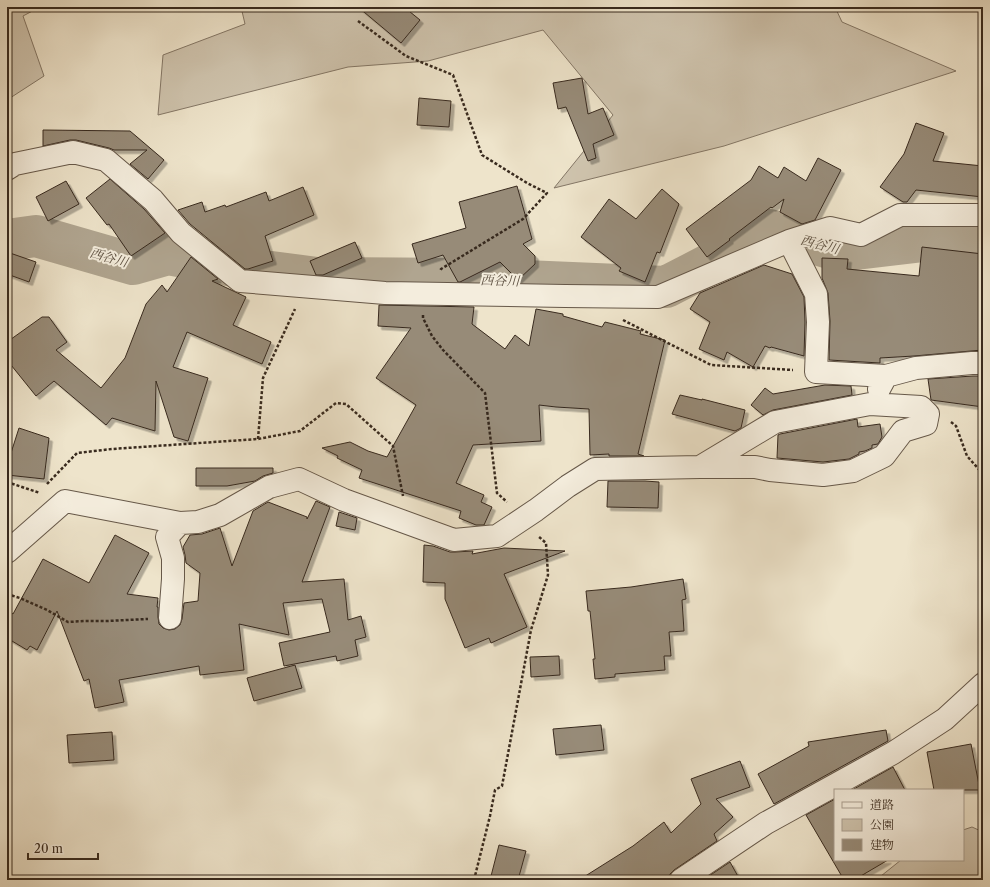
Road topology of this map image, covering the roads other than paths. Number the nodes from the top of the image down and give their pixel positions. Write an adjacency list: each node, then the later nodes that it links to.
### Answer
1 (7, 169): 3 (street)
2 (983, 215): 3 (street)
3 (788, 241): 5 (street)
4 (983, 363): 5 (street)
5 (886, 376): 6 (street)
6 (870, 404): 7 (street); 7 (street)
7 (700, 467): 8 (street)
8 (180, 523): 9 (street); 10 (street)
9 (7, 552)
10 (170, 618)
11 (983, 684): 12 (street)
12 (681, 880)

